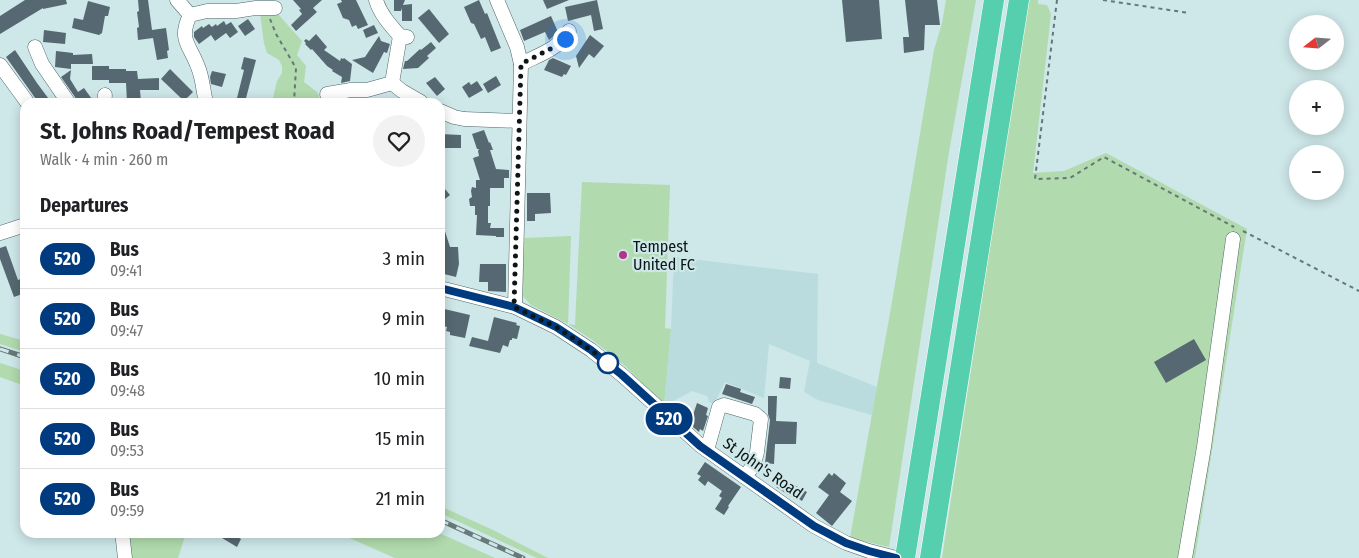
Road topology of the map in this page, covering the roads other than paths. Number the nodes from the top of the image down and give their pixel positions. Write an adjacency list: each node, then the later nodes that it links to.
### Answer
1 (177, 0): 7 (street)
2 (376, 0): 12 (street)
3 (497, 0): 10 (street)
4 (994, 0): 28 (highway)
5 (1019, 0): 29 (highway)
6 (271, 8): 7 (street)
7 (190, 16): 16 (street)
8 (569, 32): 10 (street)
9 (35, 47): 15 (street)
10 (521, 64): 19 (street)
11 (0, 65): 14 (street)
12 (392, 83): 13 (street); 17 (street)
13 (324, 94)
14 (24, 98)
15 (65, 98)
16 (205, 98)
17 (414, 98)
18 (445, 113): 19 (street)
19 (519, 121): 24 (street)
20 (20, 227): 21 (street)
21 (0, 233)
22 (1233, 239): 31 (street)
23 (445, 289): 24 (street, St John's Road)
24 (514, 307): 25 (street, St John's Road)
25 (707, 450): 26 (street, St John's Road); 26 (street)
26 (745, 477): 28 (street, St John's Road)
27 (123, 538): 30 (street)
28 (903, 556)
29 (930, 557)
30 (125, 558)
31 (1185, 558)

